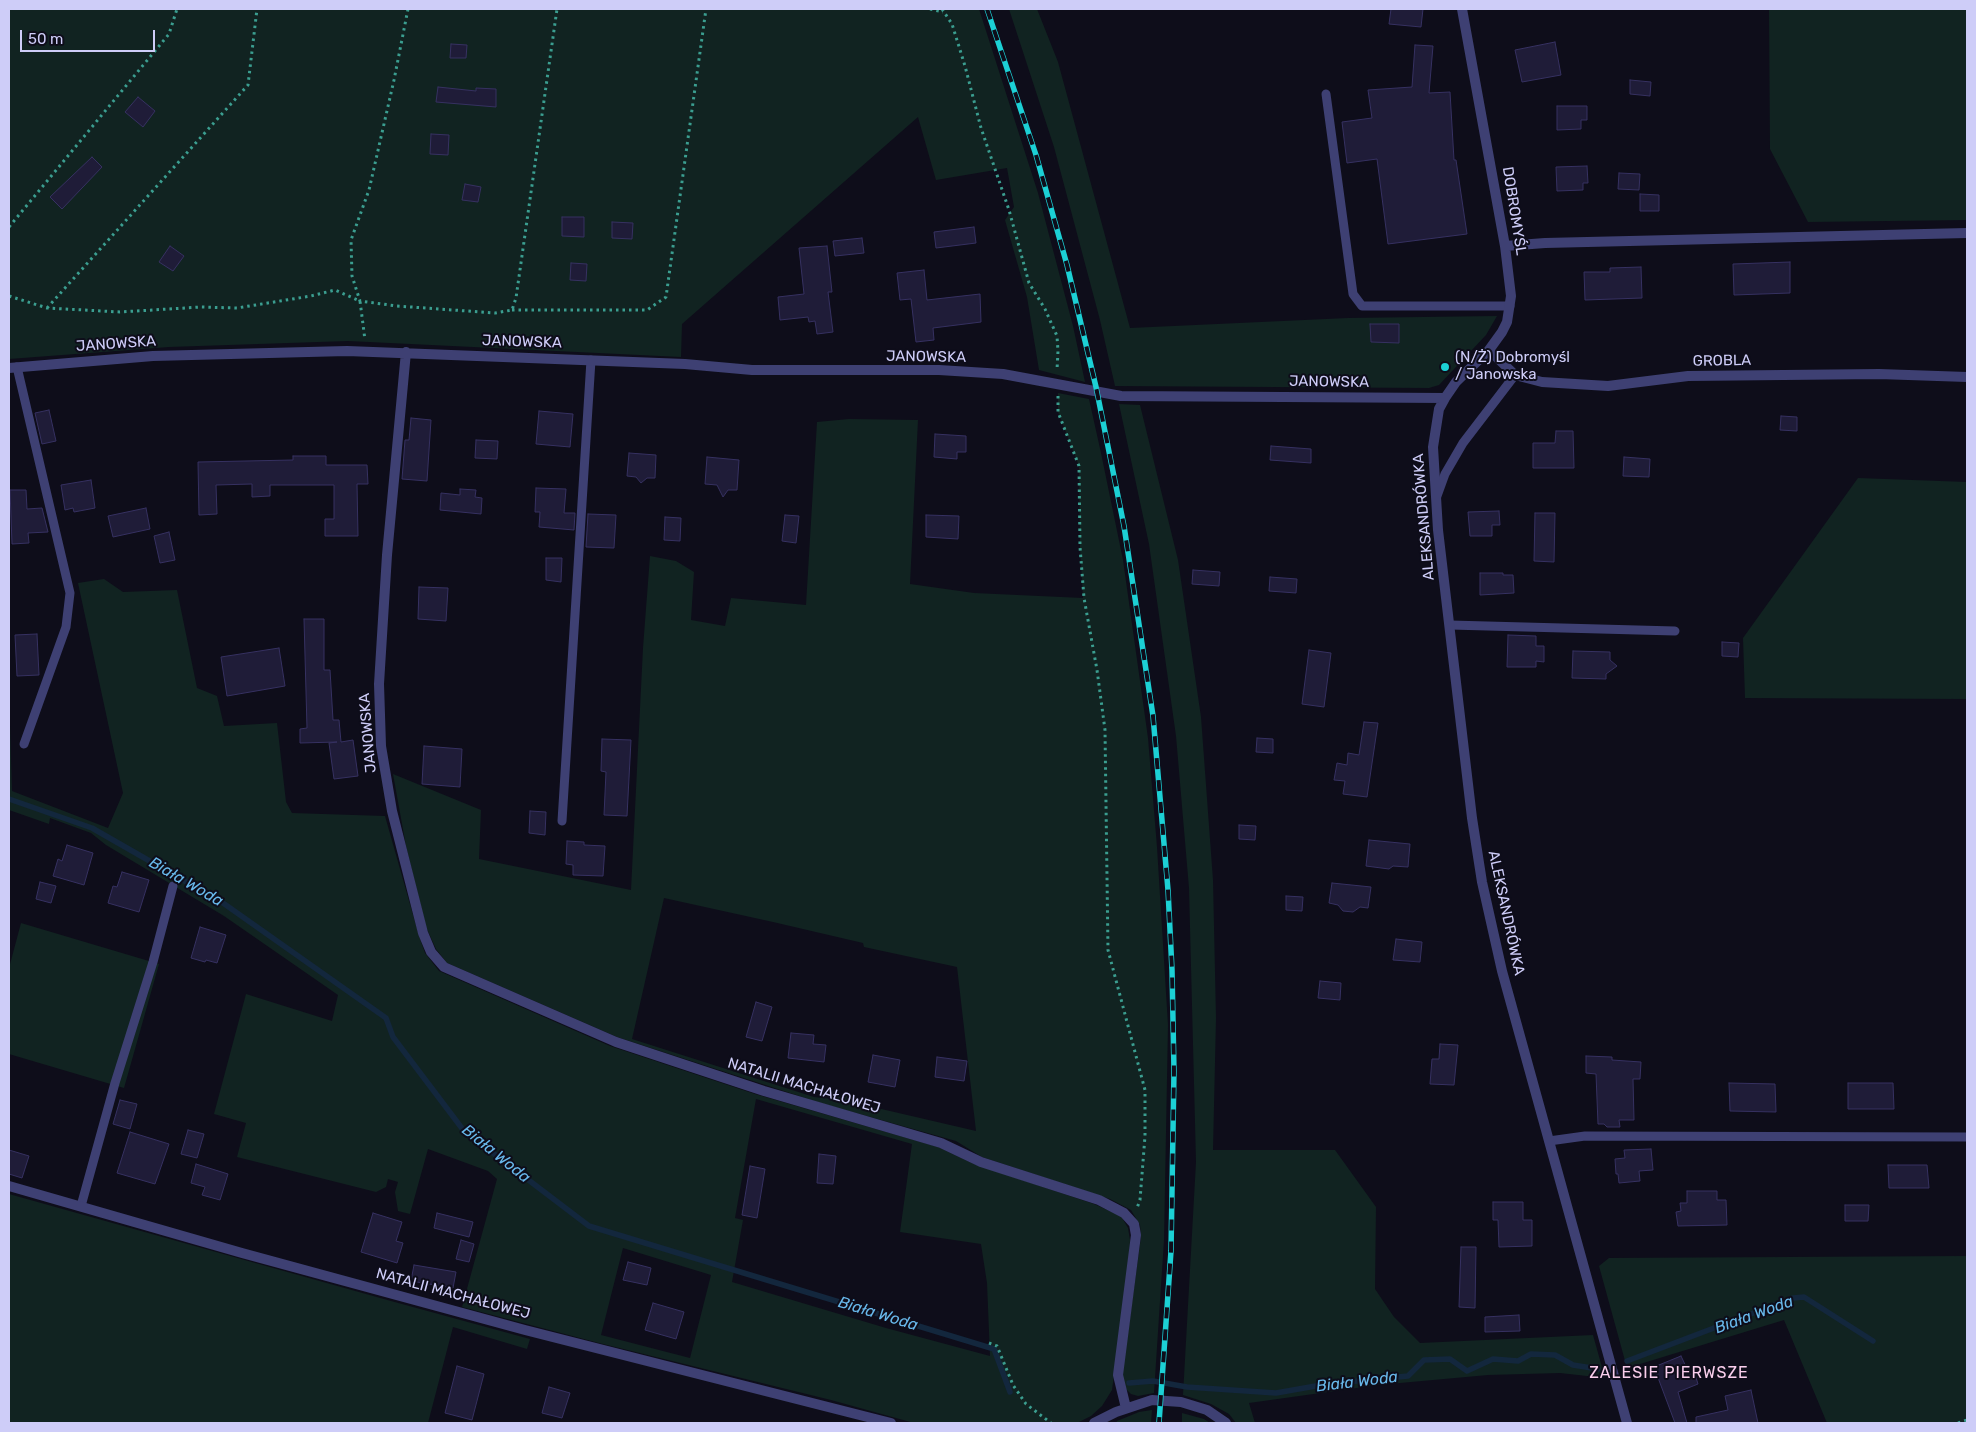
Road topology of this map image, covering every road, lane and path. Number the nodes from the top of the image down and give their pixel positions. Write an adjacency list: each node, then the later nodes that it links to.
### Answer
1 (177, 9): 10 (path)
2 (257, 9): 16 (path)
3 (408, 9): 14 (path)
4 (557, 9): 17 (path)
5 (706, 9): 17 (path)
6 (930, 9): 8 (path)
7 (1462, 9): 12 (street, DOBROMYŚL)
8 (943, 11): 25 (path)
9 (1326, 94): 15 (lane)
10 (9, 227)
11 (1967, 233): 12 (street)
12 (1505, 246): 15 (street, DOBROMYŚL)
13 (9, 296): 16 (path)
14 (360, 301): 16 (path); 17 (path); 19 (path)
15 (1510, 306): 18 (street, DOBROMYŚL)
16 (46, 308)
17 (512, 310)
18 (1490, 350): 23 (street); 26 (street, DOBROMYŚL)
19 (366, 351): 20 (street, JANOWSKA); 22 (street, JANOWSKA)
20 (406, 352): 21 (street, JANOWSKA); 31 (street, JANOWSKA)
21 (591, 360): 25 (street, JANOWSKA); 32 (lane)
22 (13, 367): 30 (lane)
23 (1515, 375): 24 (street, GROBLA); 27 (lane)
24 (1967, 378)
25 (1056, 385): 26 (street, JANOWSKA); 38 (path)
26 (1444, 398): 27 (street, ALEKSANDRÓWKA)
27 (1435, 501): 28 (street, ALEKSANDRÓWKA)
28 (1450, 625): 29 (lane); 35 (street, ALEKSANDRÓWKA)
29 (1675, 631)
30 (24, 744)
31 (392, 811): 38 (street, NATALII MACHAŁOWEJ)
32 (562, 821)
33 (173, 886): 37 (lane)
34 (1967, 1137): 35 (lane)
35 (1549, 1141): 46 (street, ALEKSANDRÓWKA)
36 (9, 1186): 37 (street, NATALII MACHAŁOWEJ)
37 (81, 1206): 42 (street, NATALII MACHAŁOWEJ)
38 (1128, 1217): 40 (street)
39 (989, 1342): 43 (path)
40 (1126, 1408): 44 (street); 45 (street)
41 (1967, 1420): 47 (path)
42 (891, 1423)
43 (1051, 1423)
44 (1094, 1423)
45 (1226, 1423)
46 (1627, 1423)
47 (1958, 1423)

